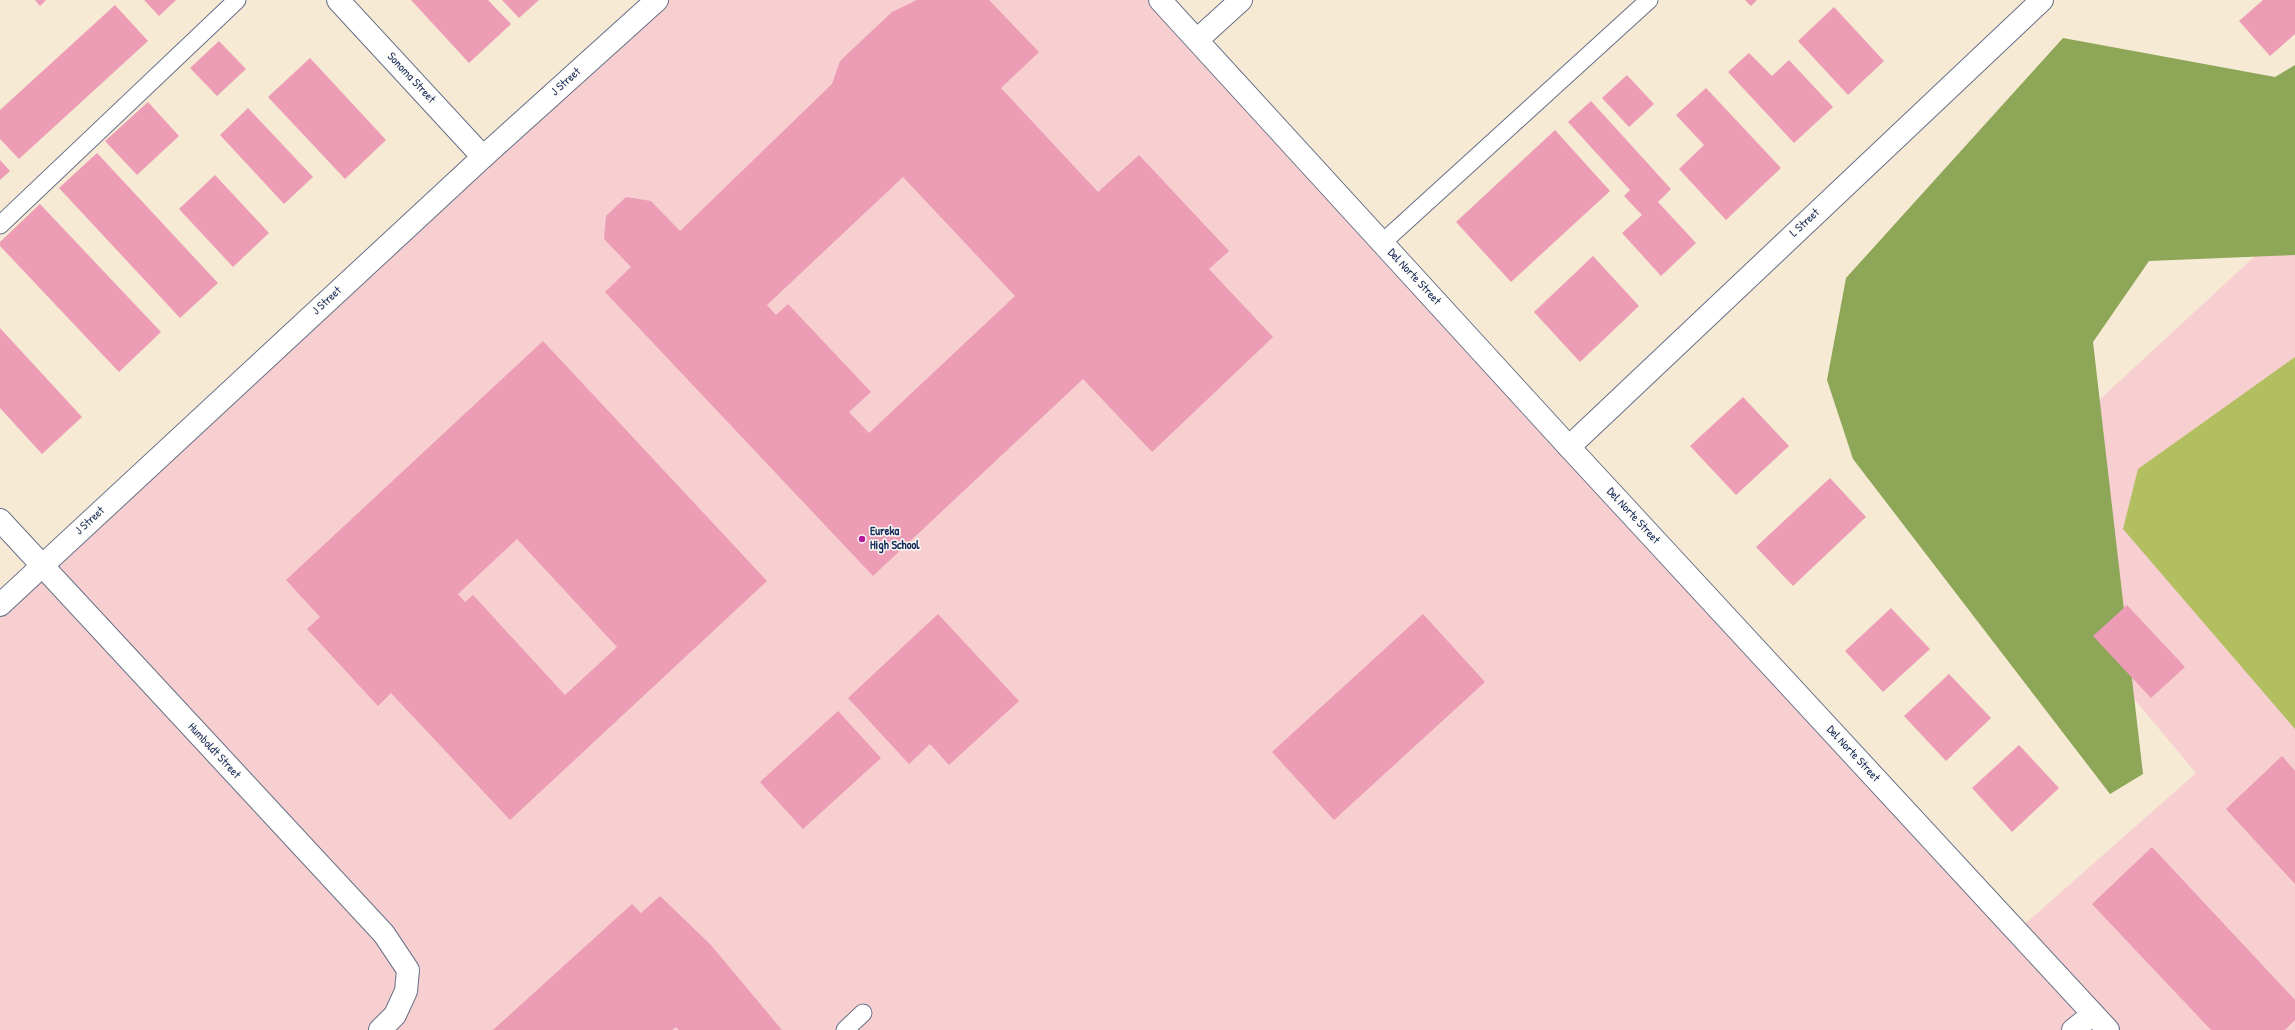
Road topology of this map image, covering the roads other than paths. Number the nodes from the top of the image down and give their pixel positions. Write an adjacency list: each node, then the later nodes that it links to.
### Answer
1 (237, 0): 10 (lane)
2 (338, 0): 9 (street, Sonoma Street)
3 (657, 0): 9 (street, J Street)
4 (1160, 0): 8 (street, Del Norte Street)
5 (1241, 0): 8 (street)
6 (1649, 0): 11 (lane)
7 (2042, 0): 12 (street, L Street)
8 (1197, 40): 11 (street, Del Norte Street)
9 (483, 157): 14 (street, J Street)
10 (0, 225)
11 (1382, 243): 12 (street, Del Norte Street)
12 (1569, 447): 17 (street, Del Norte Street)
13 (0, 520): 14 (street, Humboldt Street)
14 (42, 566): 15 (street, J Street); 18 (street, Humboldt Street)
15 (0, 606)
16 (863, 1013): 19 (lane)
17 (2100, 1022): 20 (street)
18 (380, 1030)
19 (845, 1030)
20 (2072, 1030)

